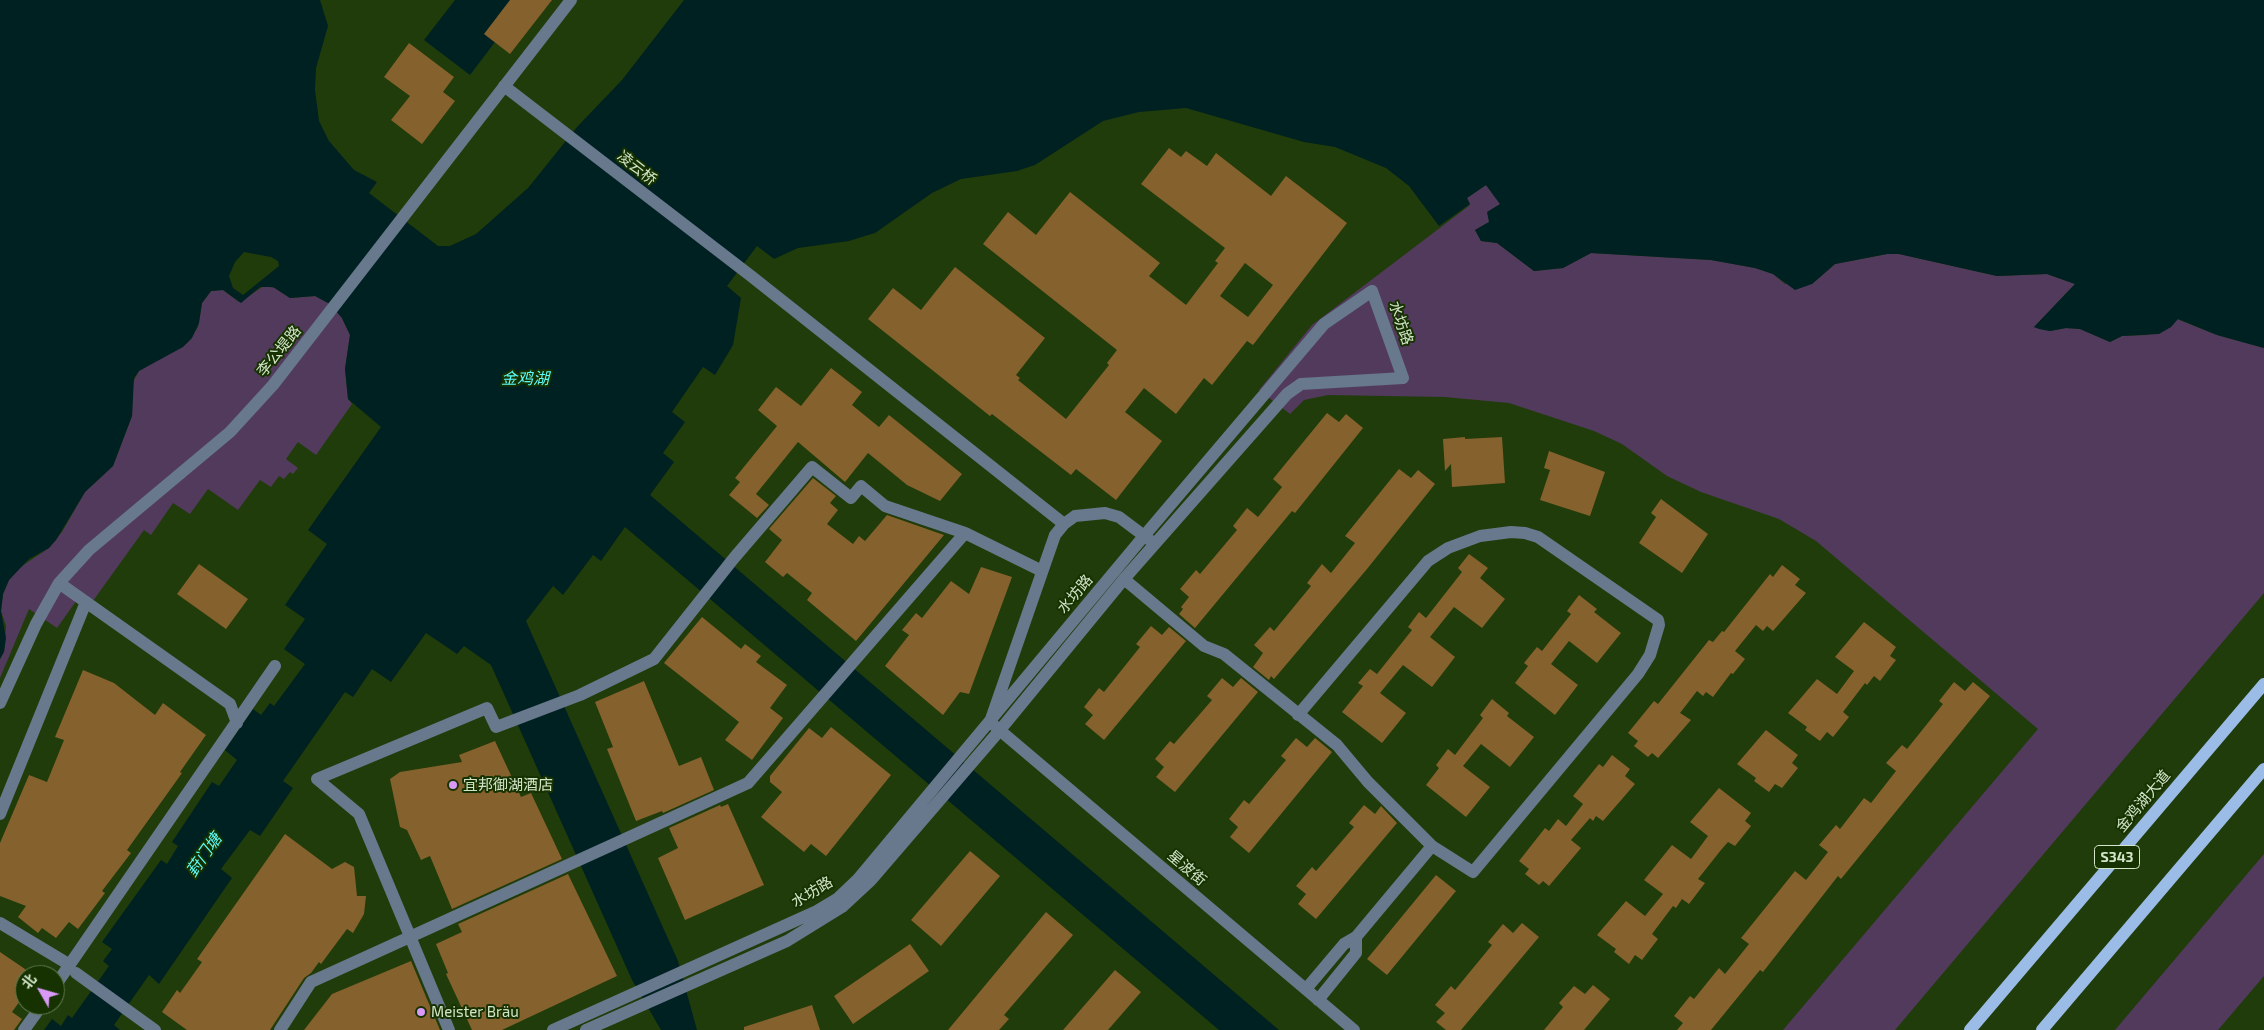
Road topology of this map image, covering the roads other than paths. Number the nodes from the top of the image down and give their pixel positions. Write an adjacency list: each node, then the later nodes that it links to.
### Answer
1 (571, 0): 2 (street, 李公堤路)
2 (504, 86): 3 (street, 凌云桥); 9 (street, 李公堤路)
3 (1064, 524): 5 (street); 7 (street)
4 (966, 534): 7 (street); 22 (street); 22 (street)
5 (1144, 536): 6 (street); 6 (street, 水坊路); 16 (street, 水坊路)
6 (1156, 545): 8 (street, 水坊路)
7 (1042, 571): 16 (street)
8 (1124, 579): 14 (street); 16 (street, 水坊路)
9 (58, 583): 10 (street); 13 (street, 李公堤路)
10 (86, 602): 15 (street); 19 (street)
11 (275, 666): 15 (street)
12 (2264, 684): 37 (main road, 金鸡湖大道 / S343)
13 (0, 703)
14 (1298, 715): 20 (street); 20 (street)
15 (237, 723): 24 (street)
16 (995, 726): 18 (street, 水坊路); 27 (street, 星波街)
17 (2264, 769): 38 (main road)
18 (931, 803): 34 (street, 水坊路); 35 (street, 水坊路)
19 (0, 814)
20 (1432, 846): 23 (street)
21 (0, 923): 24 (street)
22 (409, 937): 32 (street); 33 (street)
23 (1356, 937): 27 (street); 28 (street)
24 (73, 969): 25 (street); 26 (street); 31 (street)
25 (65, 977)
26 (65, 982)
27 (1306, 989): 28 (street, 星波街)
28 (1318, 1000): 36 (street, 星波街)
29 (35, 1015): 30 (street)
30 (24, 1030)
31 (156, 1030)
32 (280, 1030)
33 (449, 1030)
34 (554, 1030)
35 (586, 1030)
36 (1354, 1030)
37 (1970, 1030)
38 (2042, 1030)

